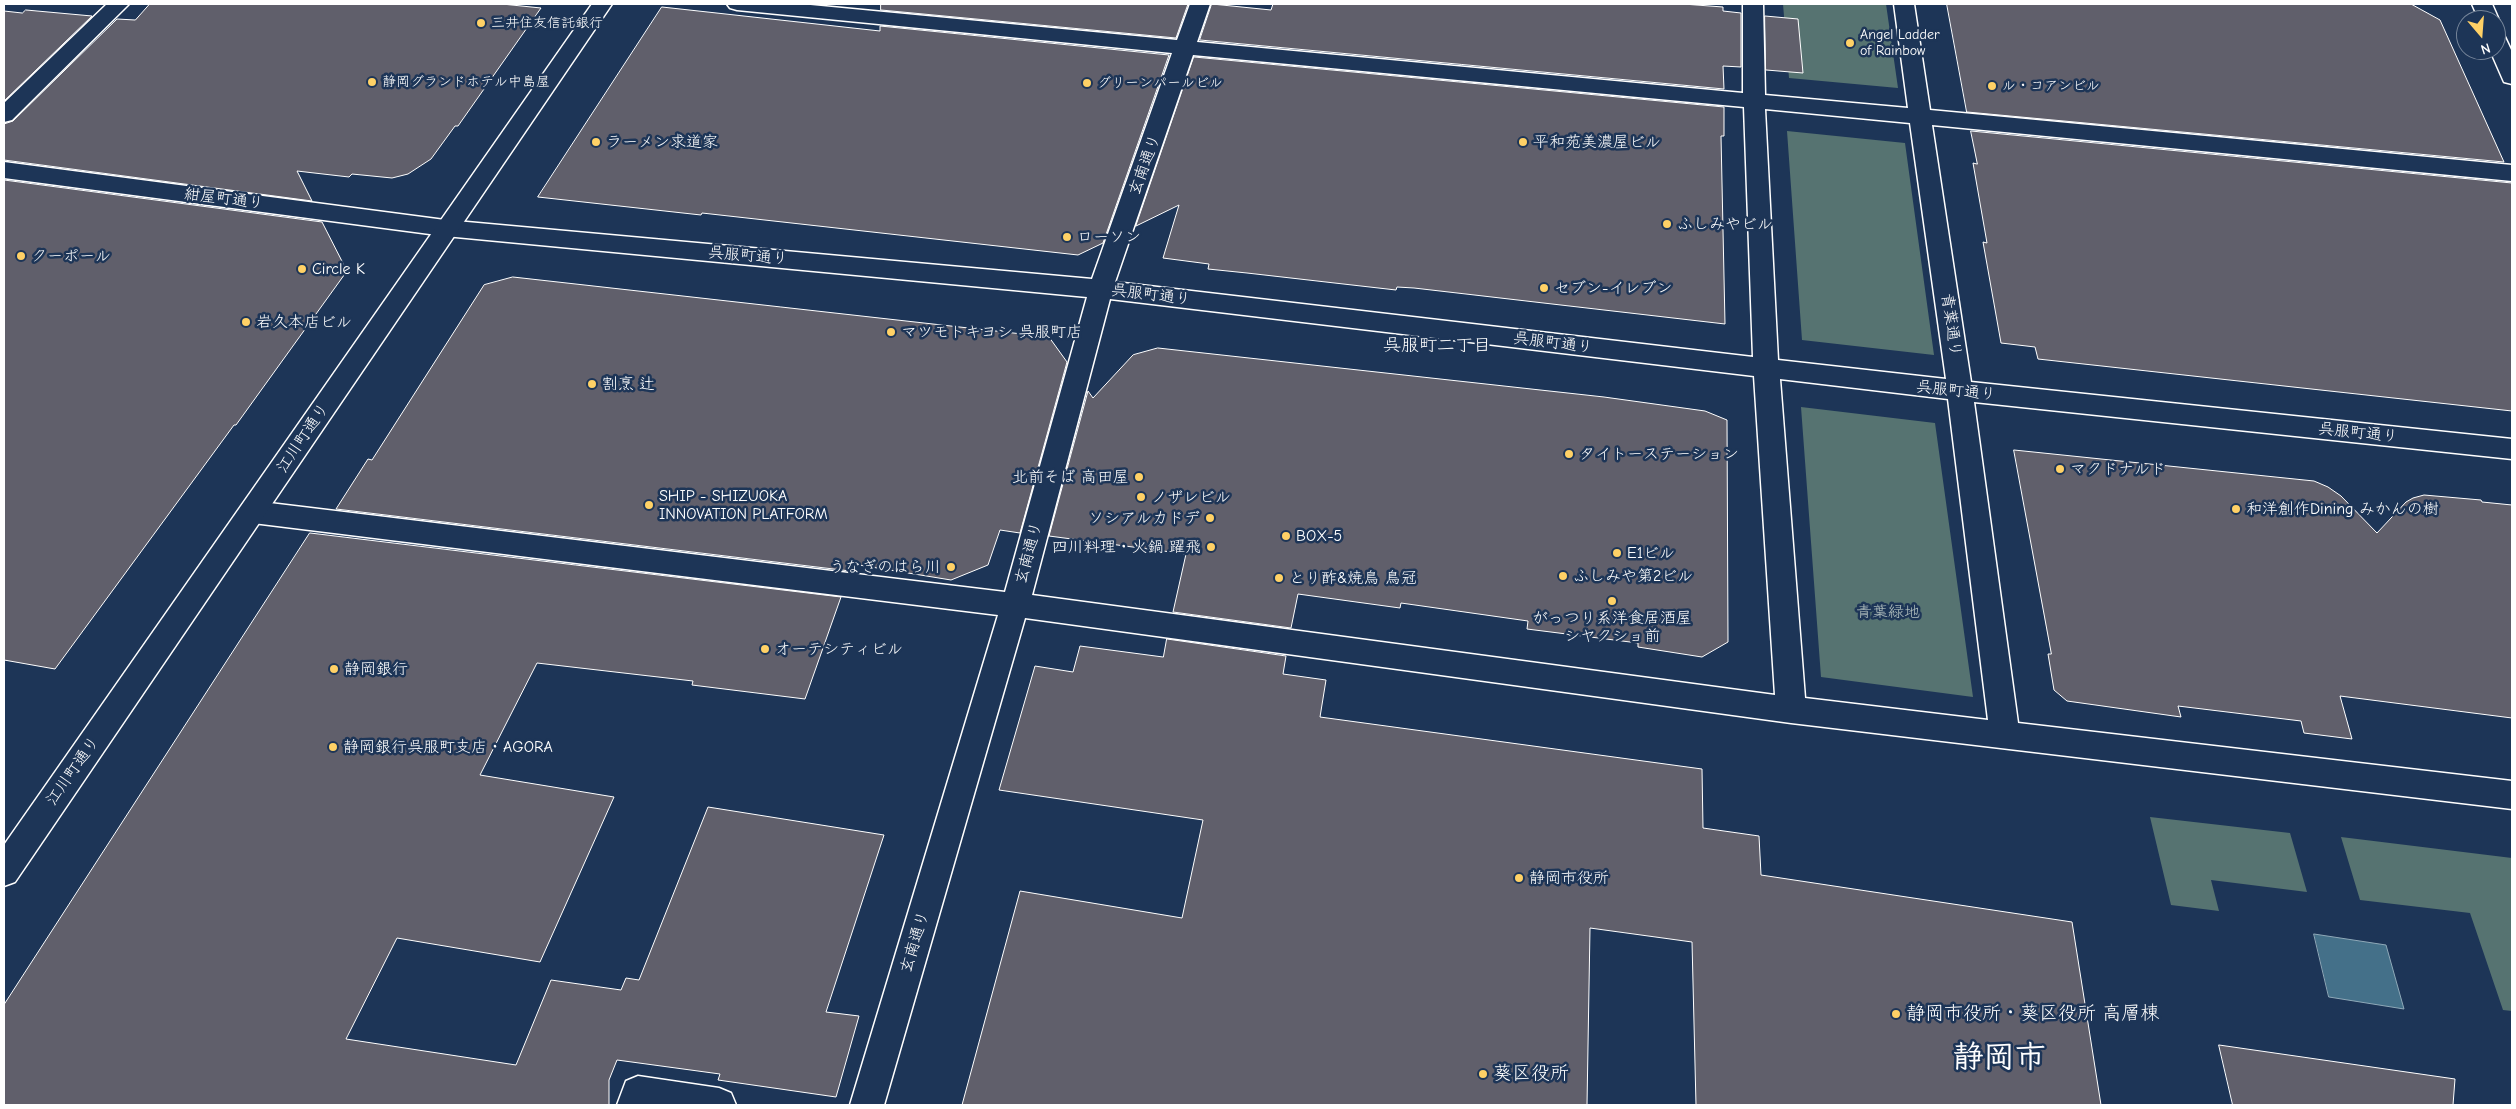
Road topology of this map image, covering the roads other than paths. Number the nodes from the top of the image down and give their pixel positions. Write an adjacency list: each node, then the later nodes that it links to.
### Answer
1 (119, 4): 11 (street)
2 (602, 4): 15 (street, 江川町通り)
3 (737, 4): 7 (street)
4 (1200, 4): 7 (street, 玄南通り)
5 (1753, 4): 10 (street)
6 (1904, 4): 12 (street, 青葉通り)
7 (1186, 49): 10 (street); 16 (street, 玄南通り)
8 (2505, 60): 9 (street)
9 (2512, 76)
10 (1753, 100): 12 (street); 17 (street)
11 (4, 115)
12 (1921, 115): 14 (street); 18 (street, 青葉通り)
13 (4, 170): 15 (street, 紺屋町通り)
14 (2512, 173)
15 (445, 228): 16 (street, 呉服町通り); 20 (street, 江川町通り)
16 (1101, 289): 17 (street, 呉服町通り); 21 (street, 玄南通り)
17 (1766, 369): 18 (street, 呉服町通り); 22 (street)
18 (1960, 391): 19 (street, 呉服町通り); 23 (street, 青葉通り)
19 (2512, 449)
20 (253, 512): 21 (street); 25 (street, 江川町通り)
21 (1015, 605): 22 (street); 28 (street, 玄南通り)
22 (1791, 710): 23 (street)
23 (2005, 736): 24 (street)
24 (2512, 795)
25 (4, 871)
26 (634, 1105): 27 (street)
27 (719, 1105)
28 (867, 1105)

